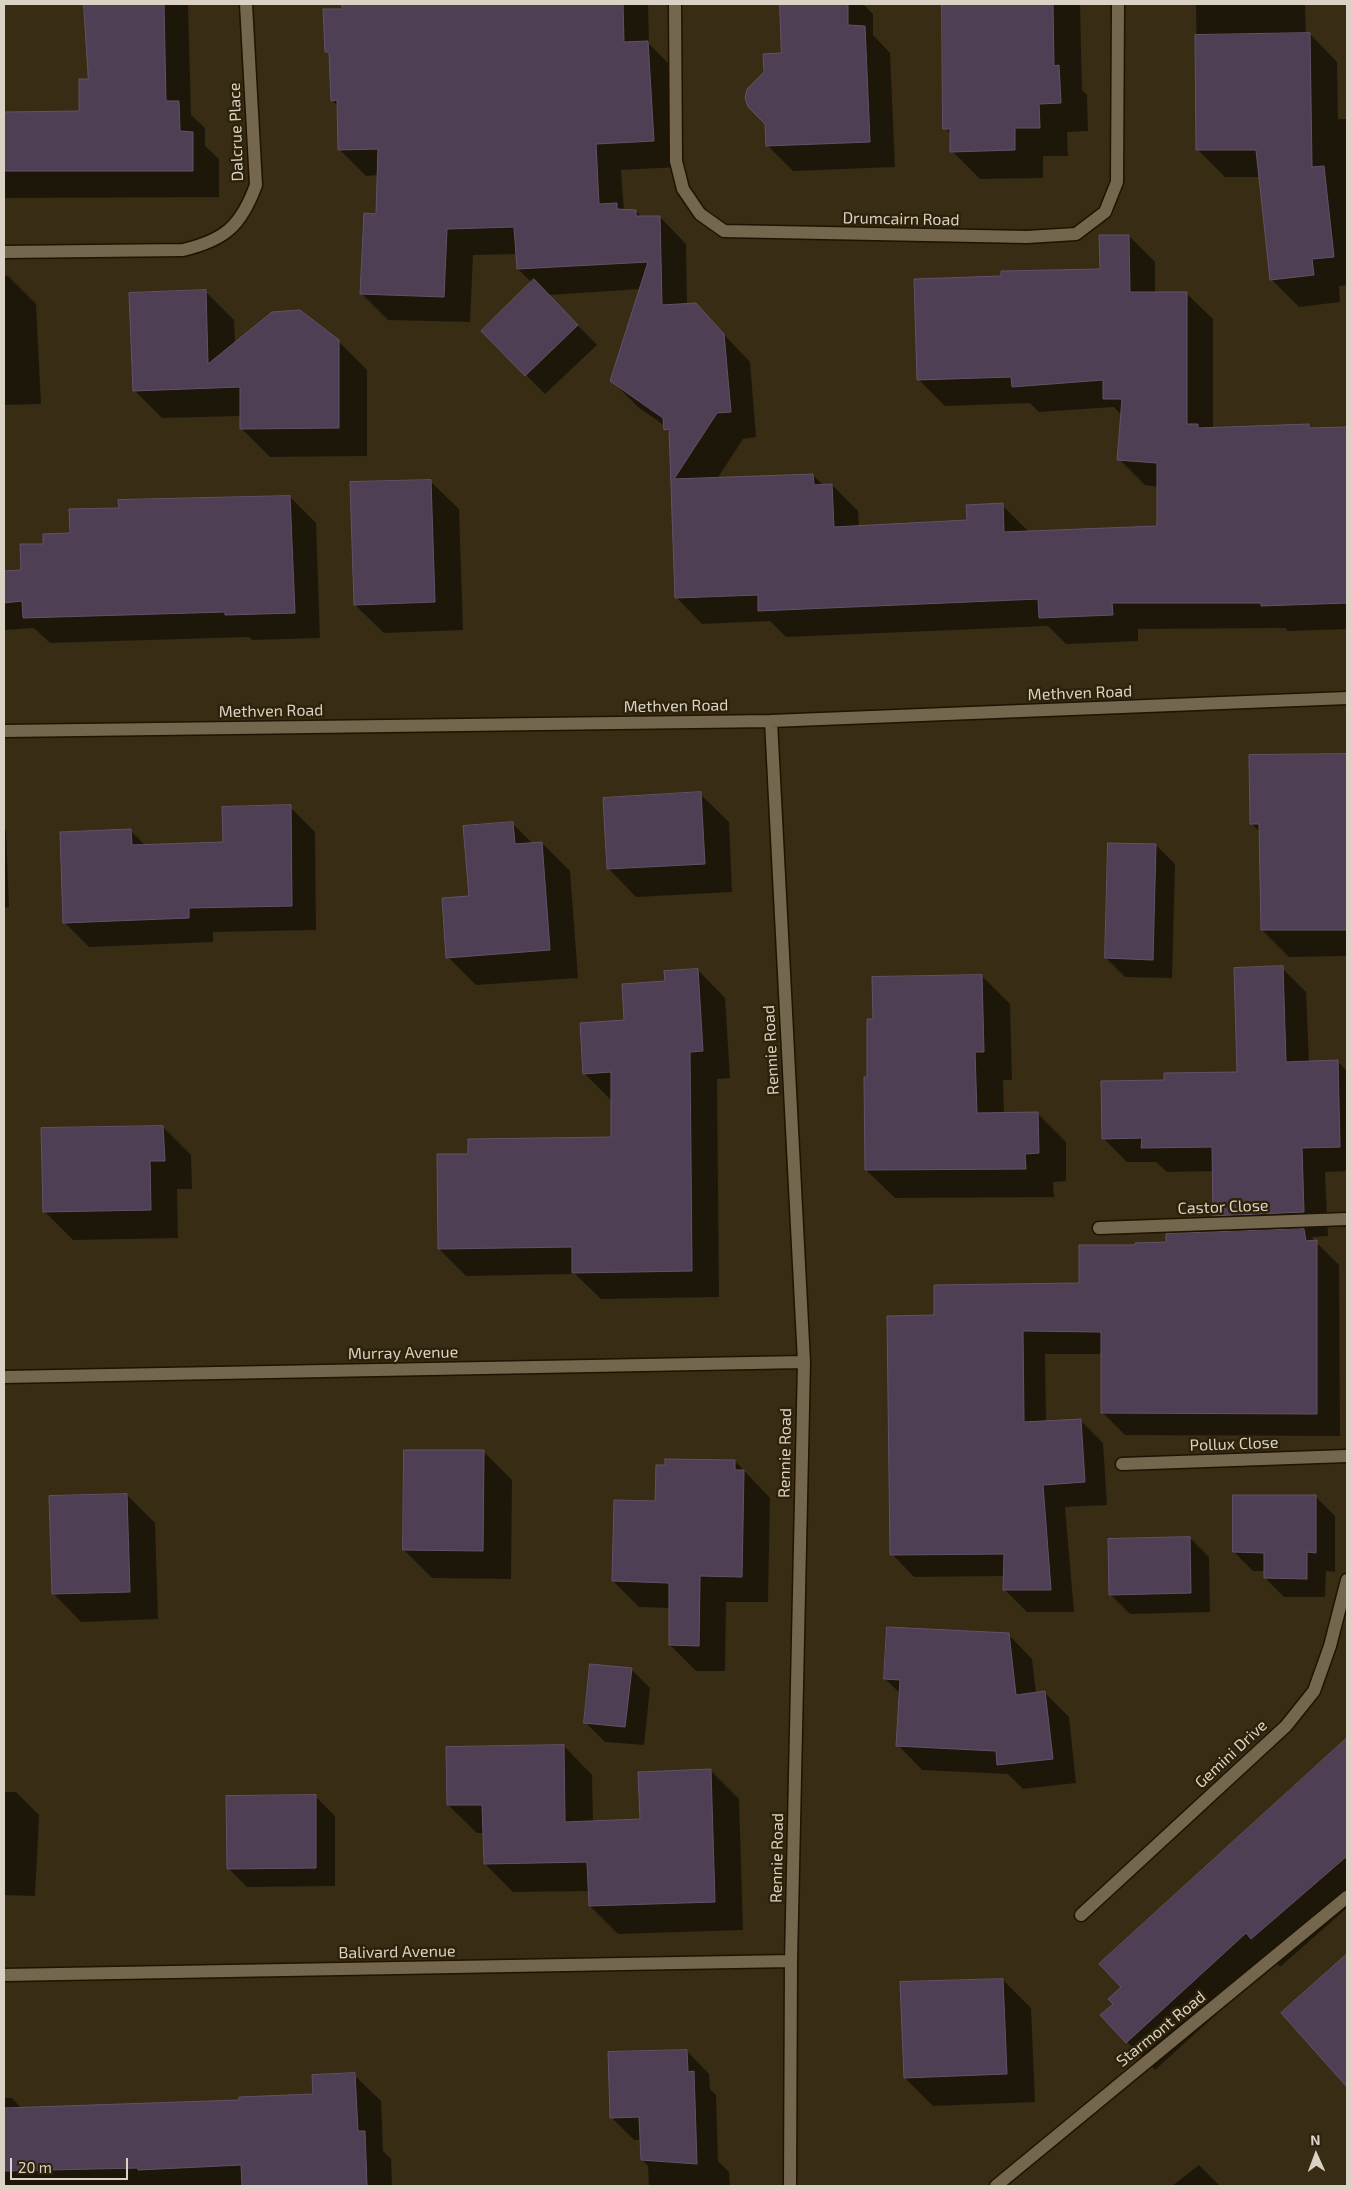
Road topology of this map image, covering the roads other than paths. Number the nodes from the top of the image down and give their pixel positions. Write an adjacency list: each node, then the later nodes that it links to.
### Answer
1 (246, 4): 4 (street, Dalcrue Place)
2 (675, 4): 3 (street, Drumcairn Road)
3 (1118, 4)
4 (4, 252)
5 (1347, 698): 6 (street, Methven Road)
6 (771, 721): 7 (street, Methven Road); 10 (street, Rennie Road)
7 (4, 731)
8 (1347, 1219): 9 (street, Castor Close)
9 (1099, 1228)
10 (804, 1362): 11 (street, Murray Avenue); 17 (street, Rennie Road)
11 (4, 1377)
12 (1347, 1456): 13 (street, Pollux Close)
13 (1122, 1464)
14 (1347, 1580): 16 (street, Gemini Drive)
15 (1347, 1897): 20 (street, Starmont Road)
16 (1081, 1915)
17 (791, 1961): 18 (street, Balivard Avenue); 19 (street, Rennie Road)
18 (4, 1975)
19 (790, 2186)
20 (996, 2186)

